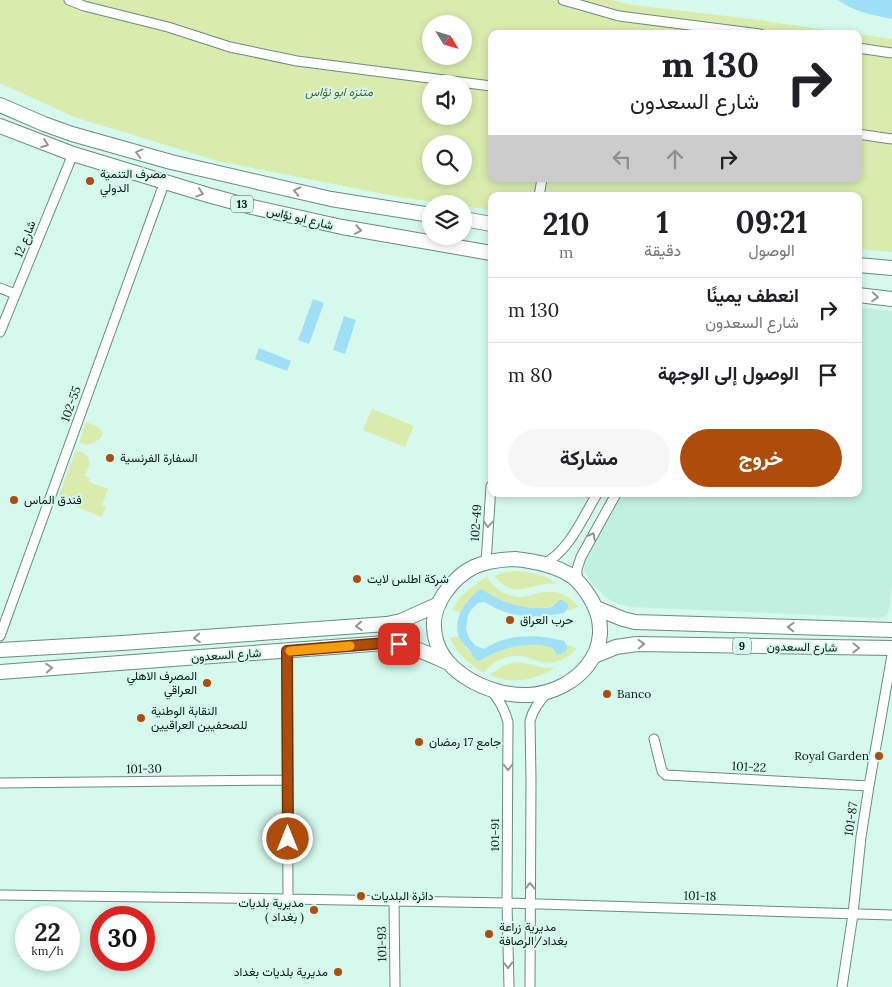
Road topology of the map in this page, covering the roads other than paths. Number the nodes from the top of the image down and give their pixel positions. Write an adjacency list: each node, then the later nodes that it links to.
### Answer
1 (69, 0): 6 (street)
2 (563, 0): 3 (street)
3 (729, 30)
4 (862, 49): 5 (street)
5 (892, 53)
6 (488, 86)
7 (0, 105): 13 (main road, شارع ابو نؤاس / 13, one-way to 7)
8 (0, 126): 11 (main road, شارع ابو نؤاس / 13, one-way to 11)
9 (862, 134): 10 (street)
10 (892, 138)
11 (73, 154): 12 (main road, شارع ابو نؤاس / 13); 20 (street, شارع 12)
12 (165, 181): 16 (main road, شارع ابو نؤاس / 13, one-way to 16); 33 (street, 102-55)
13 (422, 214)
14 (472, 221): 15 (main road)
15 (488, 224)
16 (488, 252)
17 (862, 265): 18 (main road)
18 (892, 268)
19 (0, 288): 20 (street)
20 (15, 294): 23 (street, شارع 12)
21 (862, 295): 22 (main road, one-way to 22)
22 (892, 298)
23 (0, 332)
24 (490, 497): 27 (street, 102-49, one-way to 27)
25 (595, 497): 28 (street)
26 (614, 497): 29 (street, one-way to 26)
27 (486, 563): 28 (main road); 30 (main road)
28 (543, 564): 29 (main road)
29 (577, 581): 31 (main road)
30 (439, 604): 35 (main road, شارع السعدون, one-way to 35); 39 (main road)
31 (596, 608): 32 (main road, شارع السعدون / 9, one-way to 31); 38 (main road)
32 (892, 630)
33 (0, 636)
34 (892, 648): 38 (main road, شارع السعدون / 9, one-way to 34)
35 (0, 650)
36 (287, 651): 39 (main road, شارع السعدون); 40 (main road, شارع السعدون, one-way to 36); 44 (street)
37 (892, 654): 46 (street, 101-87)
38 (594, 656): 42 (main road)
39 (449, 663): 41 (main road)
40 (0, 672)
41 (490, 689): 42 (main road); 50 (street, 101-91, one-way to 50)
42 (548, 692): 51 (street, one-way to 42)
43 (654, 739): 46 (street, 101-22)
44 (288, 780): 45 (street, 101-30); 48 (street)
45 (0, 783)
46 (868, 786): 52 (street, 101-87)
47 (0, 895): 48 (street, 101-18)
48 (288, 898): 49 (street, 101-18)
49 (394, 901): 50 (street, 101-18); 54 (street, 101-93)
50 (507, 903): 51 (street, 101-18); 55 (street, 101-91, one-way to 55)
51 (530, 904): 52 (street, 101-18); 56 (street)
52 (853, 914): 53 (street, 101-18); 57 (street, 101-87)
53 (892, 916)
54 (395, 987)
55 (508, 987)
56 (530, 987)
57 (842, 987)

